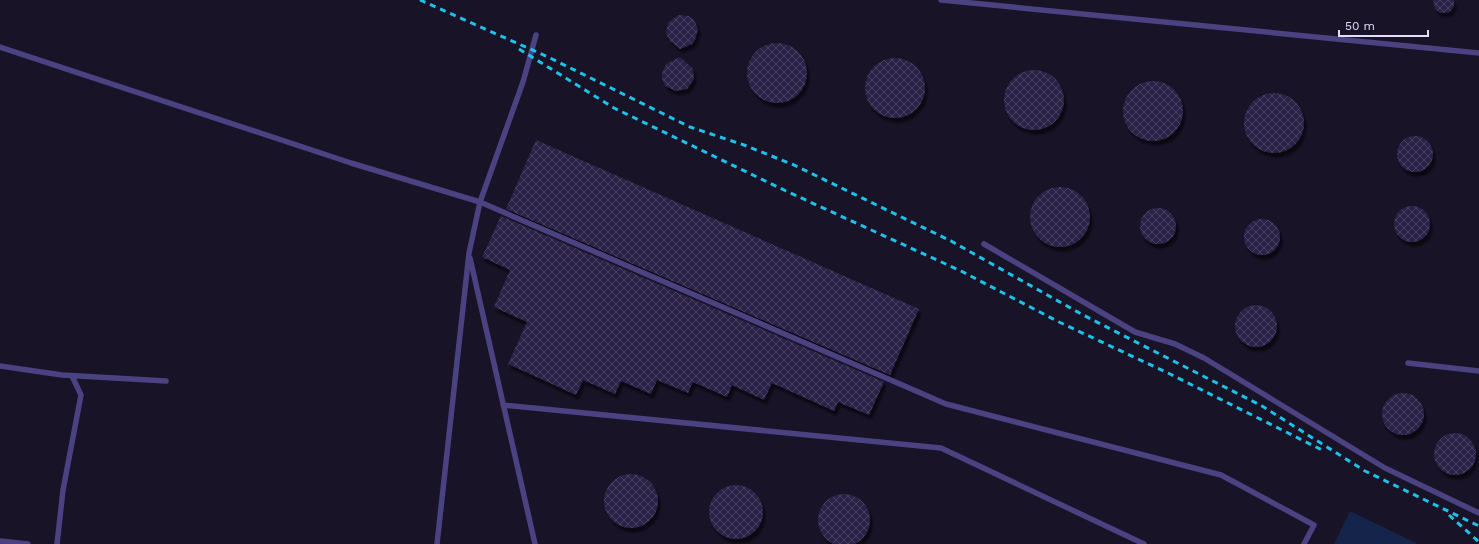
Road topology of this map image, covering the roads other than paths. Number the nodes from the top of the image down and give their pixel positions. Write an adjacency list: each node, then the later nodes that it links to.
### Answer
1 (941, 0): 4 (lane)
2 (536, 35): 5 (lane)
3 (0, 47): 5 (lane)
4 (1479, 53)
5 (480, 202): 7 (lane); 21 (lane)
6 (984, 244): 14 (lane)
7 (469, 253): 13 (lane); 18 (lane)
8 (1408, 363): 10 (lane)
9 (0, 366): 11 (lane)
10 (1479, 371)
11 (72, 376): 12 (lane); 17 (lane)
12 (166, 381)
13 (503, 405): 19 (lane); 20 (lane)
14 (1479, 513)
15 (0, 541): 16 (lane)
16 (28, 544)
17 (57, 544)
18 (437, 544)
19 (536, 544)
20 (1144, 544)
21 (1304, 544)

